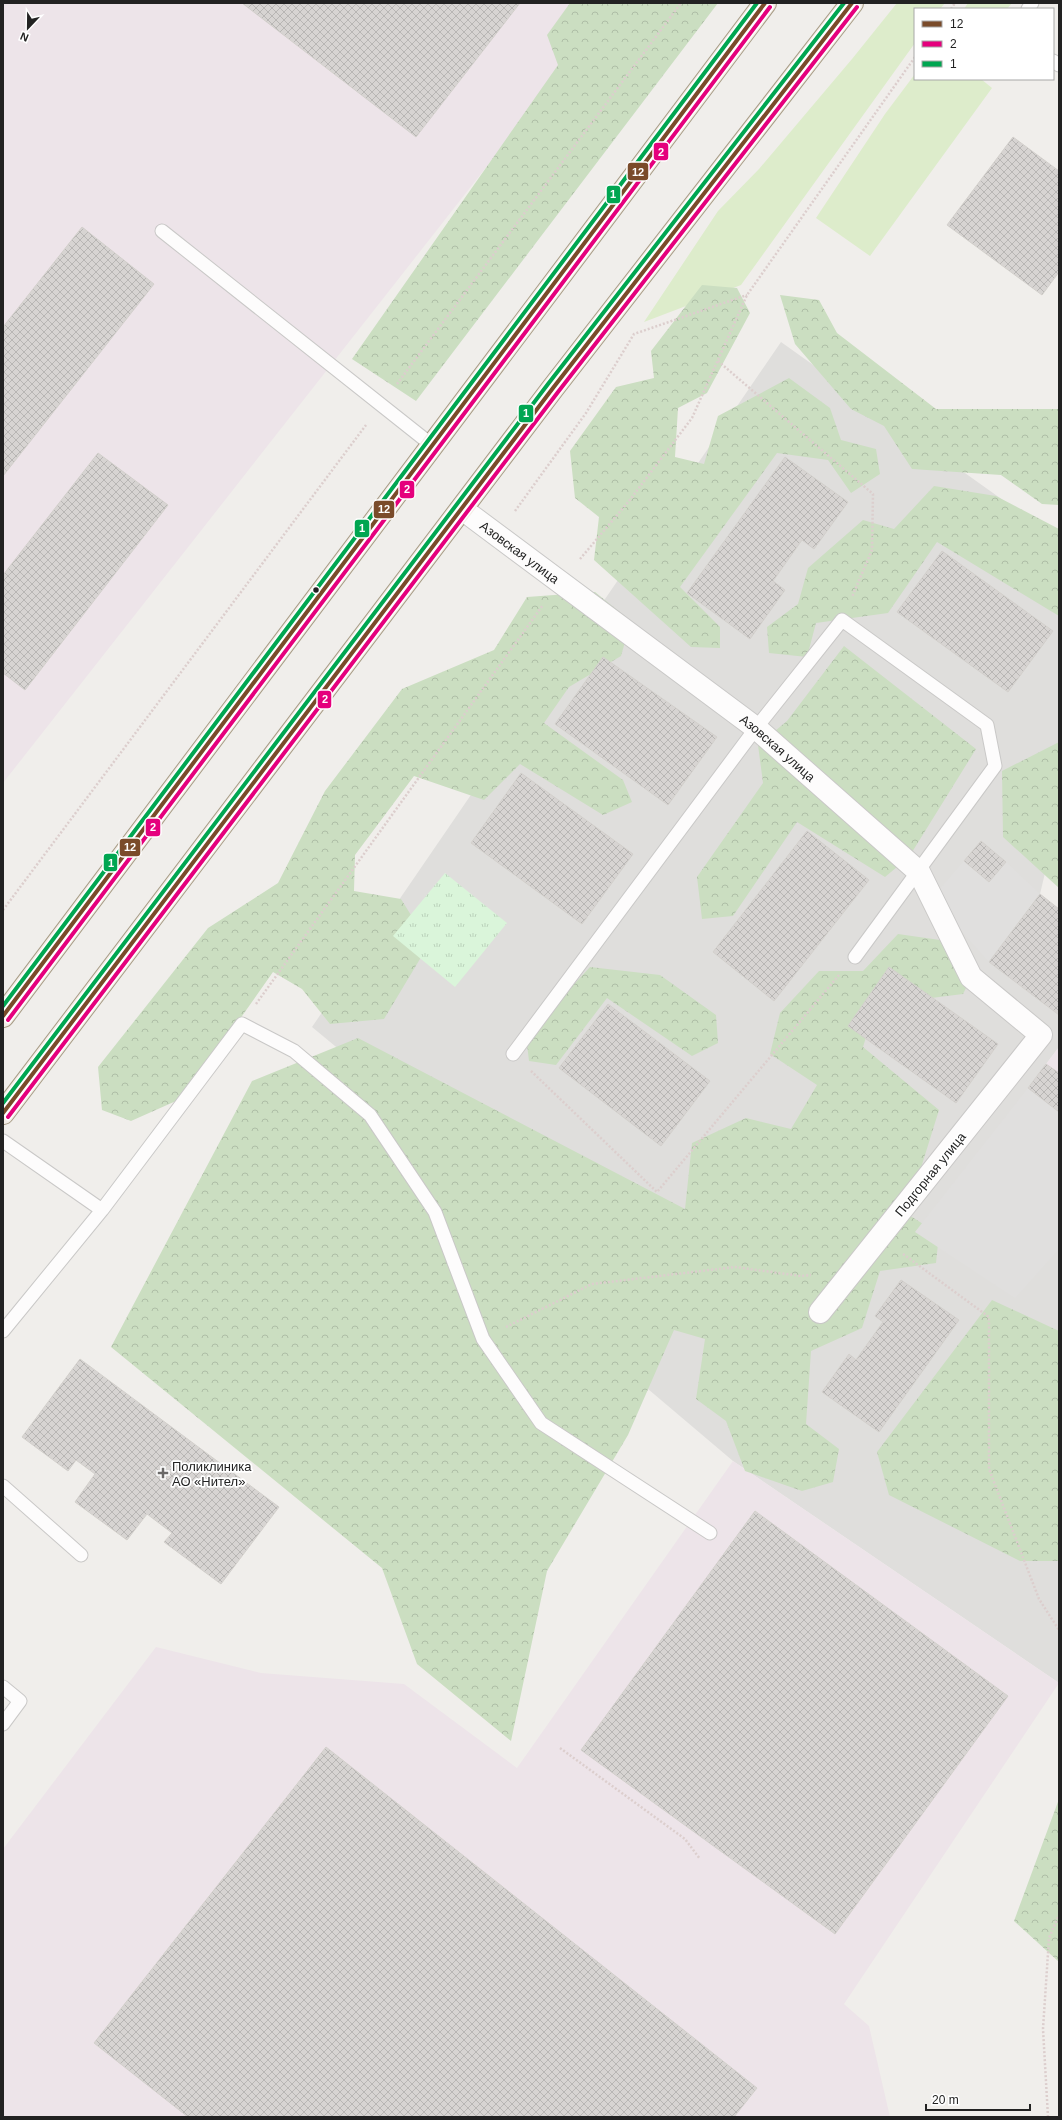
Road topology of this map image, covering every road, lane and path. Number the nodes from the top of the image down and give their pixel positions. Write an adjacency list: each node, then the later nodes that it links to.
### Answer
1 (681, 3): 8 (path)
2 (765, 3): 9 (main road)
3 (852, 3): 10 (main road)
4 (914, 58): 6 (path)
5 (162, 231): 8 (lane)
6 (747, 296): 7 (path); 11 (path)
7 (718, 361): 12 (path); 13 (path)
8 (381, 405): 9 (lane); 16 (path)
9 (433, 446): 18 (main road)
10 (462, 509): 11 (street, Азовская улица); 22 (main road)
11 (498, 536): 12 (street, Азовская улица)
12 (560, 582): 14 (street, Азовская улица); 19 (path)
13 (842, 620): 14 (lane); 15 (lane)
14 (756, 728): 15 (street, Азовская улица); 21 (lane)
15 (919, 872): 17 (lane); 20 (street, Азовская улица)
16 (3, 910)
17 (855, 957): 21 (path)
18 (3, 1016)
19 (242, 1024): 24 (lane); 29 (lane)
20 (1041, 1035): 25 (street, Подгорная улица)
21 (513, 1054)
22 (3, 1113)
23 (3, 1141): 24 (lane)
24 (102, 1210): 28 (lane)
25 (880, 1237): 26 (street, Подгорная улица); 33 (path)
26 (853, 1271): 27 (street, Подгорная улица); 29 (path)
27 (820, 1312)
28 (3, 1331)
29 (483, 1339): 31 (lane)
30 (3, 1486): 32 (lane)
31 (710, 1532)
32 (81, 1555)
33 (1059, 1630)
34 (3, 1687): 35 (lane)
35 (3, 1724)
36 (560, 1748): 37 (path)
37 (700, 1859)
38 (1059, 1915): 39 (path)
39 (1048, 2117)

